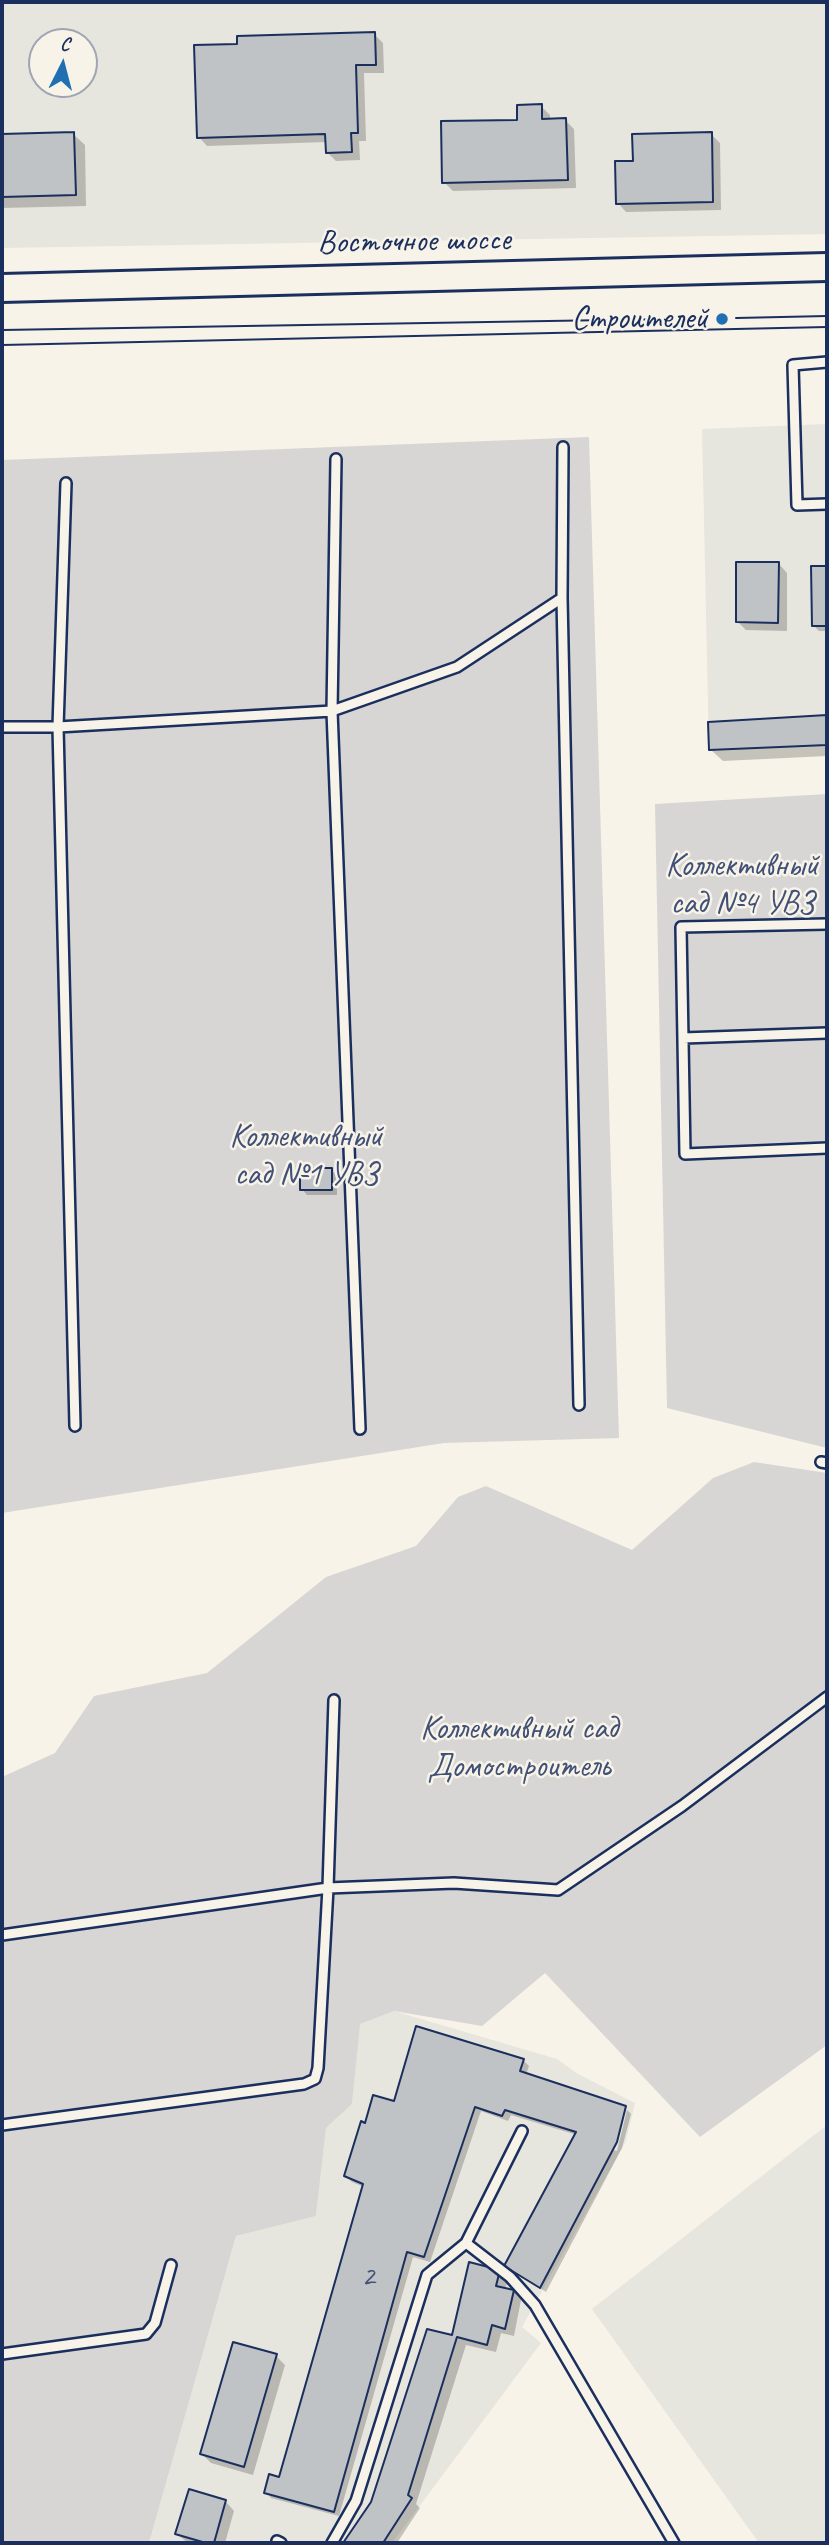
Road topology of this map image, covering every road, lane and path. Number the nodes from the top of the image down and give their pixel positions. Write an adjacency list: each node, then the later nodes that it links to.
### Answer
1 (827, 267): 2 (main road, Восточное шоссе)
2 (2, 288)
3 (827, 362): 7 (lane)
4 (562, 447): 8 (lane)
5 (336, 459): 9 (lane)
6 (66, 483): 11 (lane)
7 (827, 504)
8 (562, 598): 9 (lane); 16 (lane)
9 (332, 711): 11 (lane); 18 (lane)
10 (2, 727): 11 (lane)
11 (58, 727): 17 (lane)
12 (827, 924): 14 (lane)
13 (827, 1033): 14 (lane)
14 (683, 1038): 15 (lane)
15 (827, 1148)
16 (579, 1405)
17 (75, 1426)
18 (360, 1429)
19 (827, 1696): 21 (lane)
20 (334, 1700): 21 (lane)
21 (328, 1888): 22 (lane); 23 (lane)
22 (2, 1935)
23 (2, 2125)
24 (522, 2131): 25 (lane)
25 (466, 2243): 28 (lane); 29 (lane)
26 (172, 2265): 27 (lane)
27 (2, 2354)
28 (332, 2543)
29 (674, 2543)

